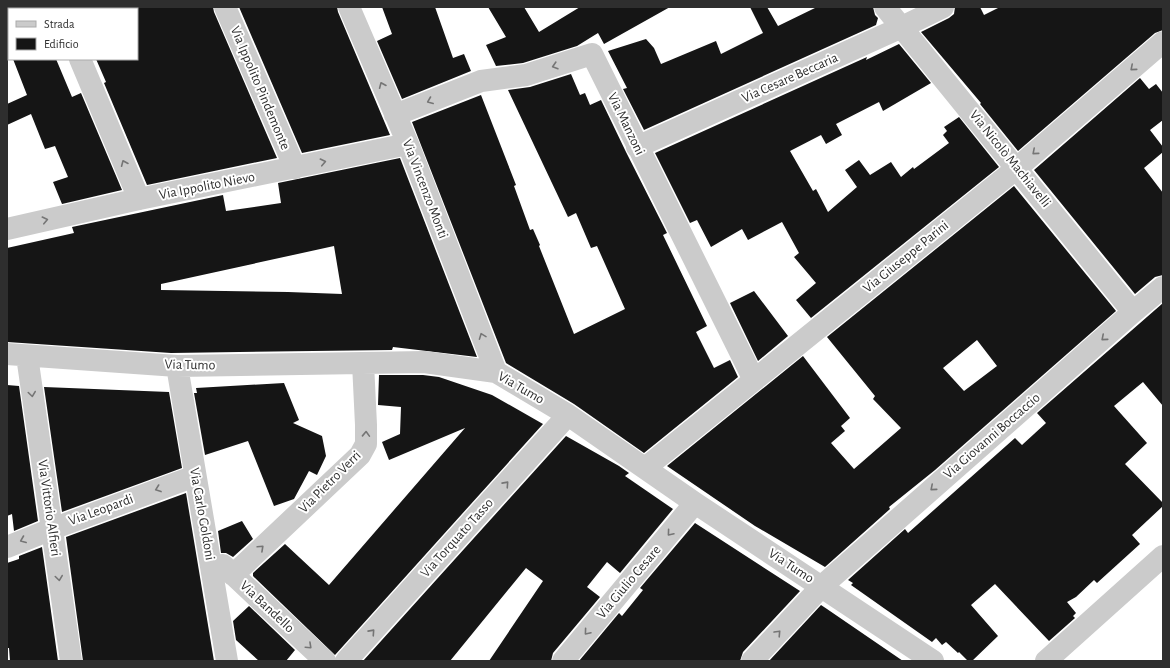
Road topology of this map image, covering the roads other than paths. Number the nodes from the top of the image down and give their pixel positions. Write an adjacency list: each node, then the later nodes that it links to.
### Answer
1 (225, 7): 11 (street, Via Ippolito Pindemonte)
2 (349, 7): 8 (street, Via Vincenzo Monti, one-way to 2)
3 (885, 7): 5 (street, Via Nicolò Machiavelli)
4 (943, 7): 5 (street, Via Cesare Beccaria)
5 (902, 28): 10 (street, Via Cesare Beccaria); 12 (street, Via Nicolò Machiavelli)
6 (1163, 42): 12 (street, Via Giuseppe Parini, one-way to 12)
7 (80, 60): 13 (street, one-way to 7)
8 (395, 115): 9 (street, Via Vincenzo Monti); 10 (street, Via Manzoni, one-way to 8)
9 (408, 144): 11 (street, Via Ippolito Nievo, one-way to 9); 20 (street, Via Vincenzo Monti, one-way to 9)
10 (638, 147): 21 (street, Via Manzoni)
11 (295, 168): 13 (street, Via Ippolito Nievo)
12 (1017, 168): 16 (street, Via Nicolò Machiavelli); 21 (street, Via Giuseppe Parini)
13 (140, 199): 14 (street, Via Ippolito Nievo, one-way to 13)
14 (7, 229)
15 (1163, 287): 16 (street, Via Giovanni Boccaccio)
16 (1133, 312): 31 (street, Via Giovanni Boccaccio, one-way to 31)
17 (13, 355): 19 (street, Via Tumo); 26 (street, Via Vittorio Alfieri, one-way to 26)
18 (362, 363): 19 (street, Via Tumo); 20 (street, Via Tumo); 30 (street, Via Pietro Verri, one-way to 18)
19 (177, 366): 24 (street, Via Carlo Goldoni)
20 (496, 372): 22 (street, Via Tumo)
21 (754, 380): 23 (street, Via Giuseppe Parini)
22 (568, 415): 23 (street, Via Tumo); 35 (street, Via Torquato Tasso, one-way to 22)
23 (645, 468): 25 (street, Via Tumo)
24 (195, 476): 26 (street, Via Leopardi, one-way to 26); 28 (street, Via Carlo Goldoni)
25 (695, 503): 31 (street, Via Tumo); 36 (street, Via Giulio Cesare, one-way to 36)
26 (52, 529): 27 (street, Via Leopardi, one-way to 27); 32 (street, Via Vittorio Alfieri, one-way to 32)
27 (7, 547)
28 (209, 552): 30 (street, Via Bandello); 33 (street, Via Carlo Goldoni)
29 (1163, 556): 39 (street)
30 (233, 575): 34 (street, Via Bandello, one-way to 34)
31 (822, 586): 37 (street, Via Giovanni Boccaccio, one-way to 31); 38 (street, Via Tumo)
32 (71, 661)
33 (227, 661)
34 (325, 661)
35 (346, 661)
36 (563, 661)
37 (752, 661)
38 (933, 661)
39 (1046, 661)

